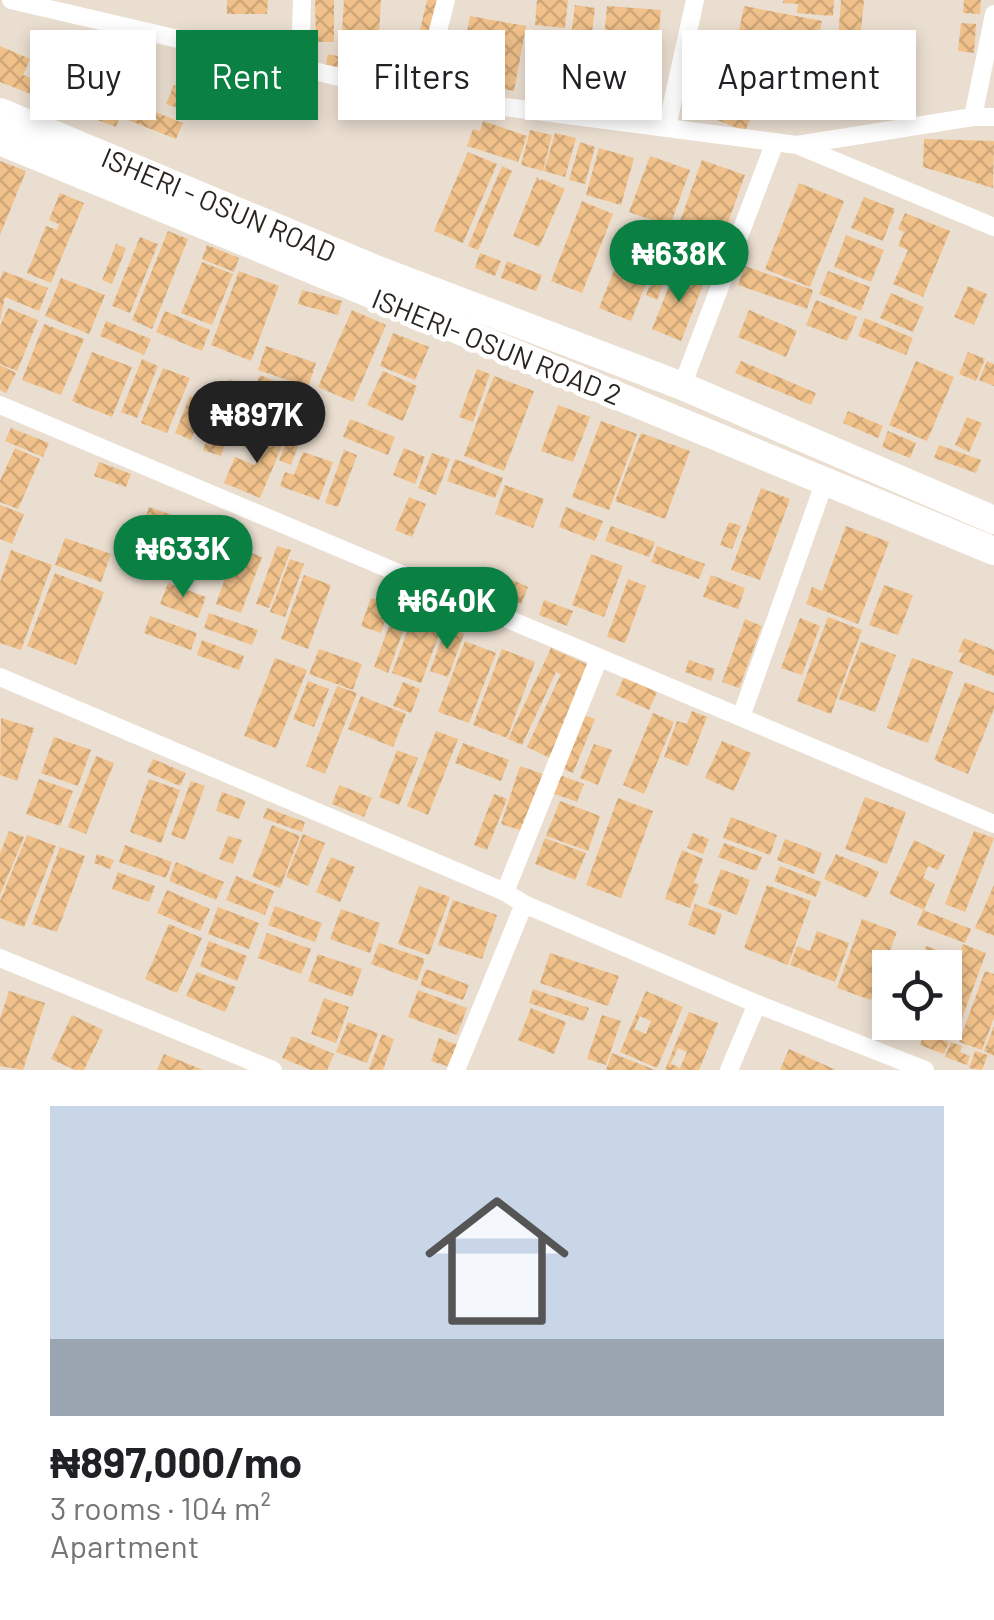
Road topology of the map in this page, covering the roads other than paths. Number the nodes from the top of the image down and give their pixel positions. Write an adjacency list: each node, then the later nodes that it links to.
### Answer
1 (11, 0): 8 (street)
2 (302, 0): 6 (street)
3 (446, 0): 7 (street)
4 (695, 0): 13 (street)
5 (994, 14): 11 (street)
6 (301, 30)
7 (438, 30)
8 (176, 38)
9 (505, 107): 13 (street)
10 (0, 112): 18 (main road, ISHERI - OSUN ROAD)
11 (973, 117): 12 (street); 16 (street)
12 (994, 117)
13 (667, 127): 15 (street)
14 (0, 141): 20 (main road, ISHERI- OSUN ROAD 2)
15 (775, 142): 16 (street); 18 (street)
16 (797, 145): 17 (street)
17 (994, 227)
18 (682, 386): 21 (main road, ISHERI - OSUN ROAD)
19 (0, 404): 23 (street)
20 (825, 481): 22 (main road, ISHERI- OSUN ROAD 2); 25 (street)
21 (994, 520)
22 (994, 552)
23 (599, 658): 25 (street); 27 (street)
24 (0, 678): 27 (street)
25 (741, 717): 26 (street)
26 (994, 824)
27 (505, 892): 28 (street)
28 (524, 904): 30 (street); 32 (street)
29 (0, 958): 31 (street)
30 (757, 1004): 33 (street); 34 (street)
31 (272, 1070)
32 (456, 1070)
33 (729, 1070)
34 (925, 1070)

